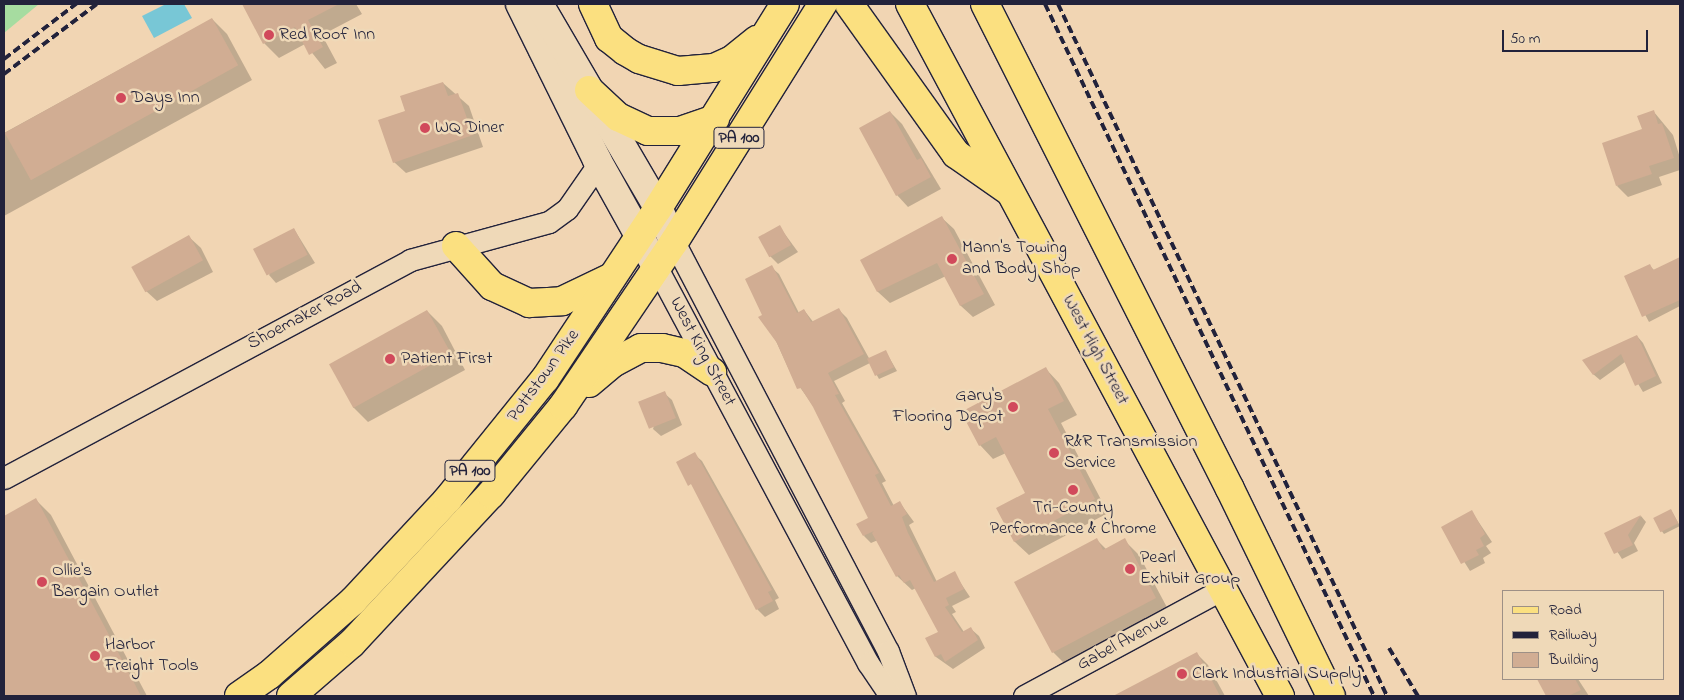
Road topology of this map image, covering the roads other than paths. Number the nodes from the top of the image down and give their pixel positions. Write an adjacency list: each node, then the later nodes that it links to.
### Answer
1 (520, 4): 11 (main road, West King Street)
2 (539, 4): 9 (main road, West King Street)
3 (593, 4): 8 (main road)
4 (822, 4): 15 (main road, Pottstown Pike / PA 100)
5 (849, 4): 12 (main road)
6 (910, 4): 12 (main road, West High Street)
7 (985, 4): 29 (main road)
8 (779, 15): 10 (main road, Pottstown Pike / PA 100)
9 (589, 90): 10 (main road); 13 (main road, West King Street)
10 (715, 119): 13 (main road, Pottstown Pike / PA 100)
11 (599, 163): 14 (main road, West King Street); 16 (street, Shoemaker Road)
12 (1009, 191): 22 (main road, West High Street)
13 (658, 208): 14 (main road, Pottstown Pike / PA 100); 15 (main road, West King Street)
14 (640, 236): 17 (main road, West King Street); 18 (main road, Pottstown Pike / PA 100)
15 (674, 242): 17 (main road, Pottstown Pike / PA 100); 26 (street, West King Street)
16 (456, 246): 18 (main road); 21 (street, Shoemaker Road)
17 (657, 268): 19 (street, West King Street); 20 (main road, Pottstown Pike / PA 100)
18 (613, 277): 23 (main road, Pottstown Pike / PA 100)
19 (712, 372): 20 (main road); 25 (street, West King Street)
20 (564, 406): 24 (main road, Pottstown Pike / PA 100)
21 (4, 478)
22 (1223, 589): 27 (street, Gabel Avenue); 28 (main road, West High Street)
23 (239, 696)
24 (291, 696)
25 (890, 696)
26 (905, 696)
27 (1024, 696)
28 (1280, 696)
29 (1331, 696)

